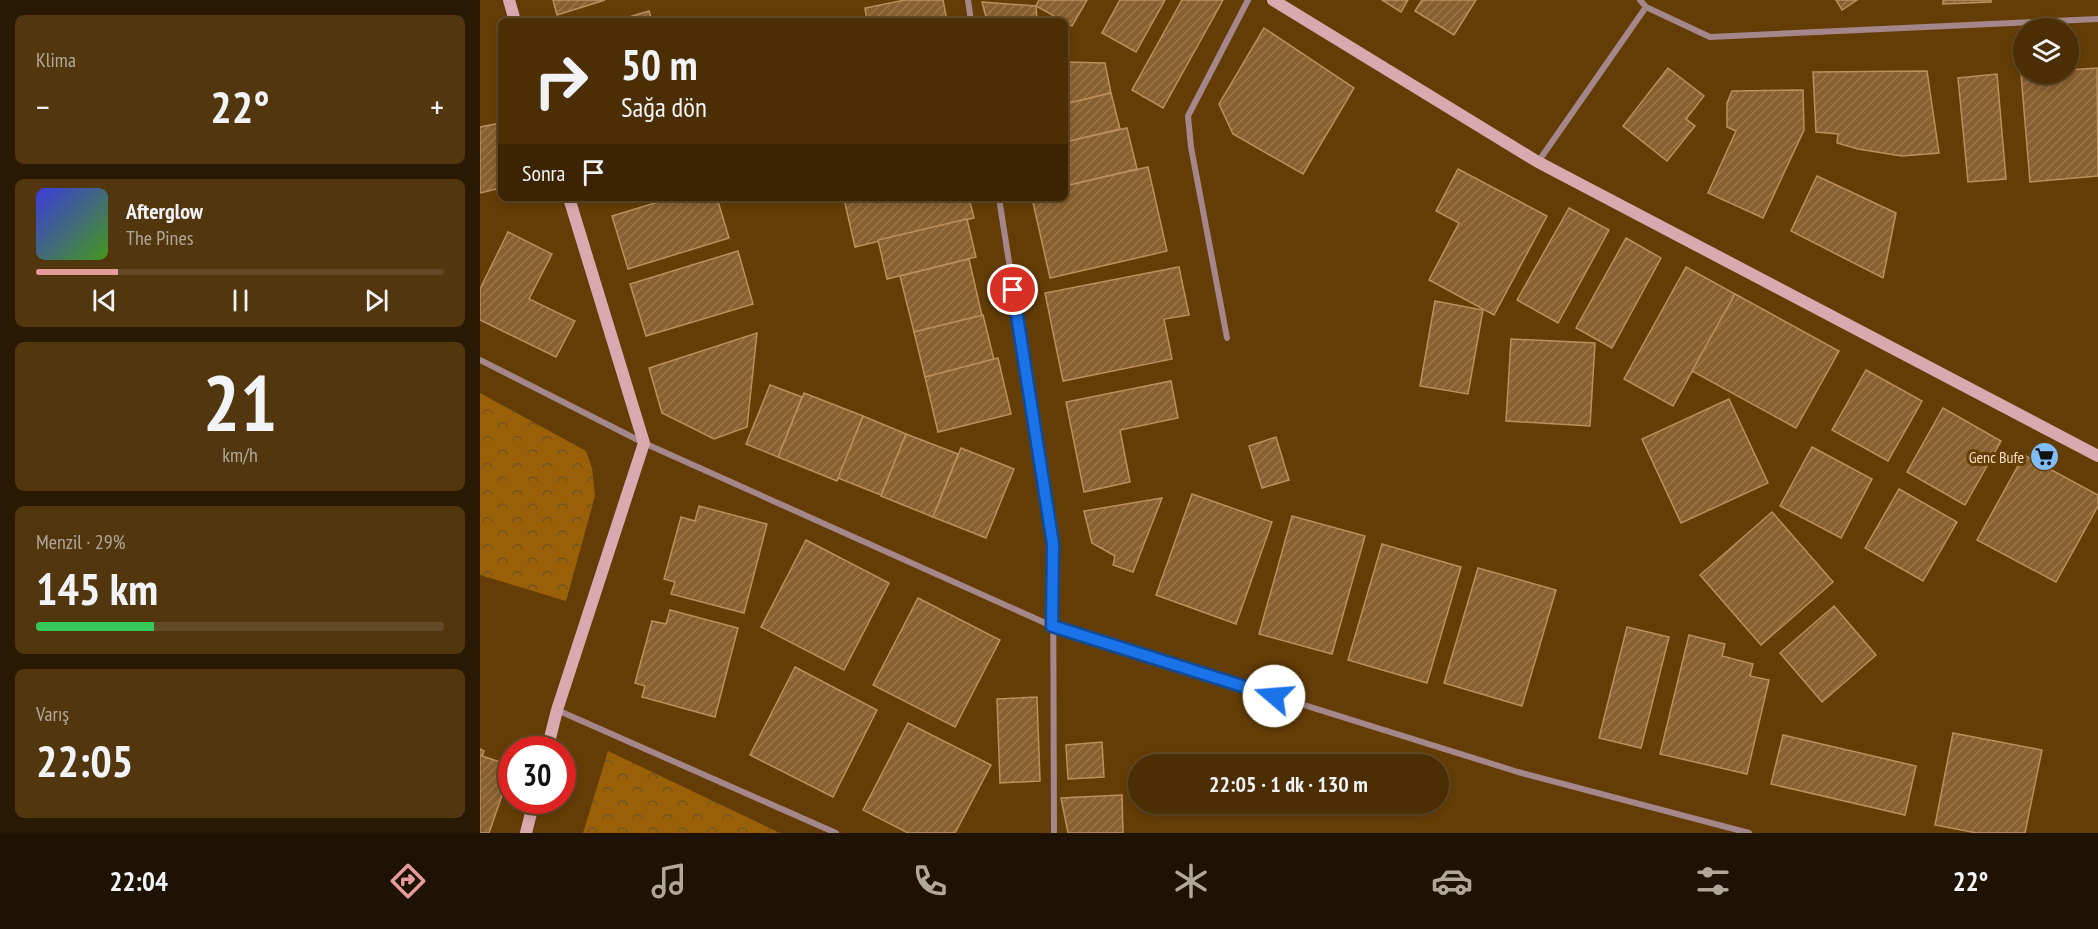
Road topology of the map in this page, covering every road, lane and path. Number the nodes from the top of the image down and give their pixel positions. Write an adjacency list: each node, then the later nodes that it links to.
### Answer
1 (509, 0): 7 (main road)
2 (968, 0): 8 (street)
3 (1248, 0): 13 (street)
4 (1273, 0): 10 (main road)
5 (1640, 0): 6 (street)
6 (1647, 7): 9 (street); 10 (street)
7 (514, 18)
8 (971, 18)
9 (2098, 19)
10 (1538, 162): 16 (main road)
11 (570, 201): 15 (main road)
12 (999, 201): 17 (street)
13 (1227, 338)
14 (480, 360): 15 (street)
15 (644, 443): 17 (street); 18 (main road)
16 (2098, 456)
17 (1052, 626): 23 (street); 24 (street)
18 (557, 710): 19 (main road); 22 (street)
19 (550, 736)
20 (531, 814): 21 (main road)
21 (526, 833)
22 (836, 833)
23 (1054, 833)
24 (1749, 833)

